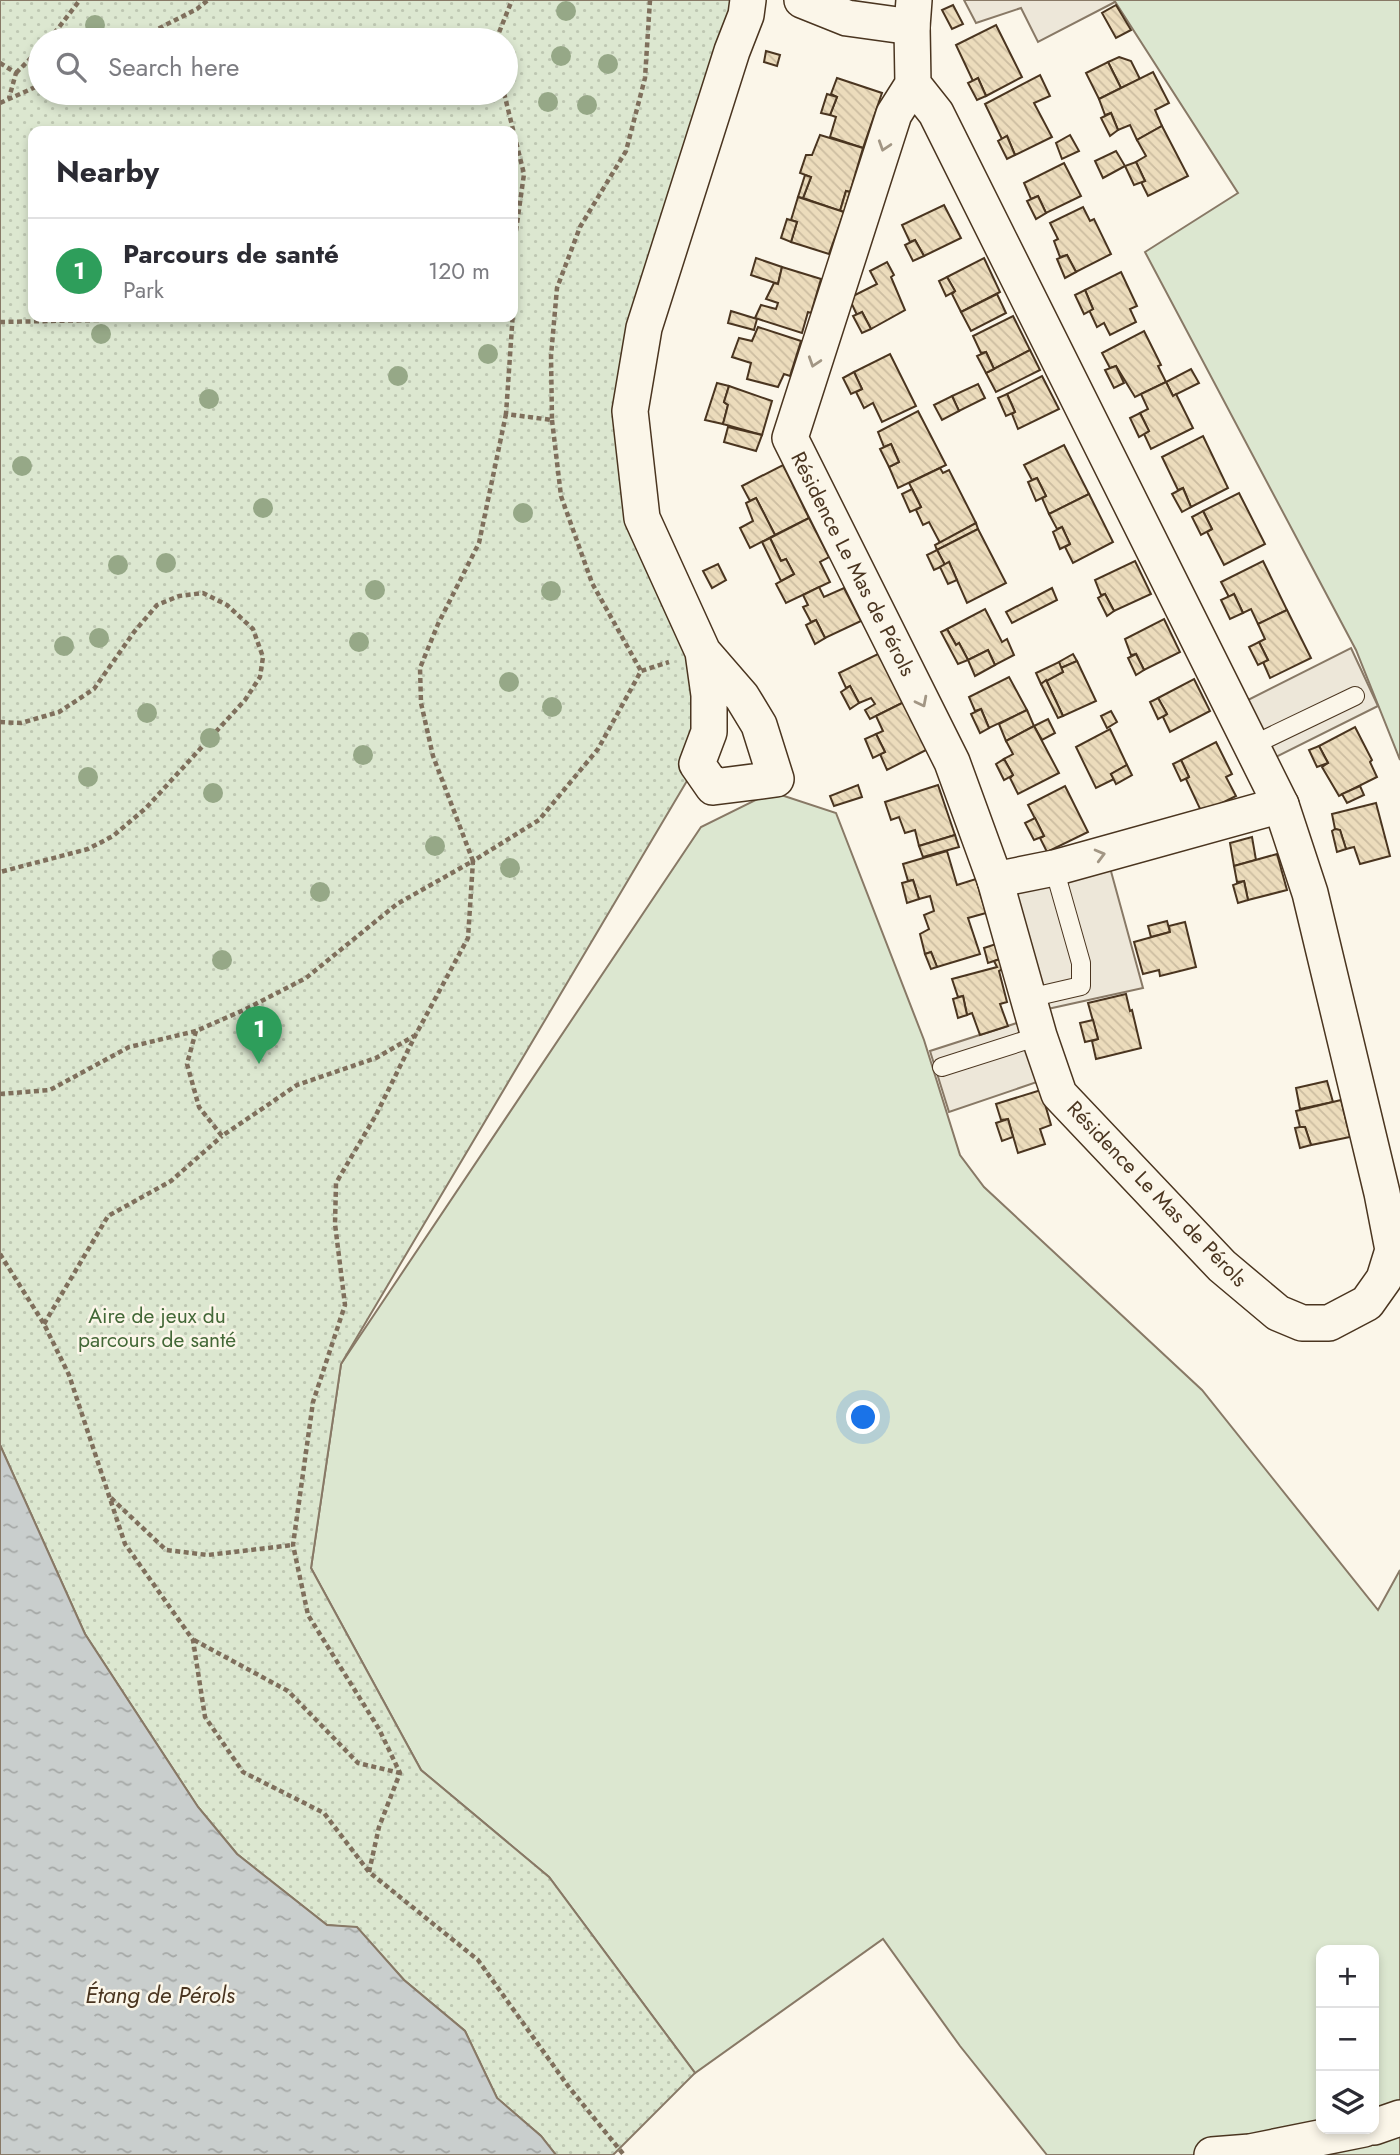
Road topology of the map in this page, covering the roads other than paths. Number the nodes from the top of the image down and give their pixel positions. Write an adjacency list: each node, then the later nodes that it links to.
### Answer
1 (748, 0): 5 (street)
2 (803, 0): 3 (street)
3 (913, 13): 4 (street)
4 (913, 84): 7 (street, Résidence Le Mas de Pérols); 10 (street, Résidence Le Mas de Pérols, one-way to 10)
5 (703, 652)
6 (1355, 696): 7 (lane)
7 (1253, 745): 8 (street, Résidence Le Mas de Pérols)
8 (1281, 806): 9 (street, one-way to 8); 12 (street, Résidence Le Mas de Pérols)
9 (1054, 868): 10 (street); 11 (lane)
10 (995, 880): 11 (street, Résidence Le Mas de Pérols)
11 (1029, 998): 12 (street, Résidence Le Mas de Pérols)
12 (1039, 1036): 13 (lane)
13 (942, 1068)
14 (1400, 2118): 15 (street)
15 (1379, 2125)
16 (1339, 2134): 17 (street)
17 (1212, 2155)

